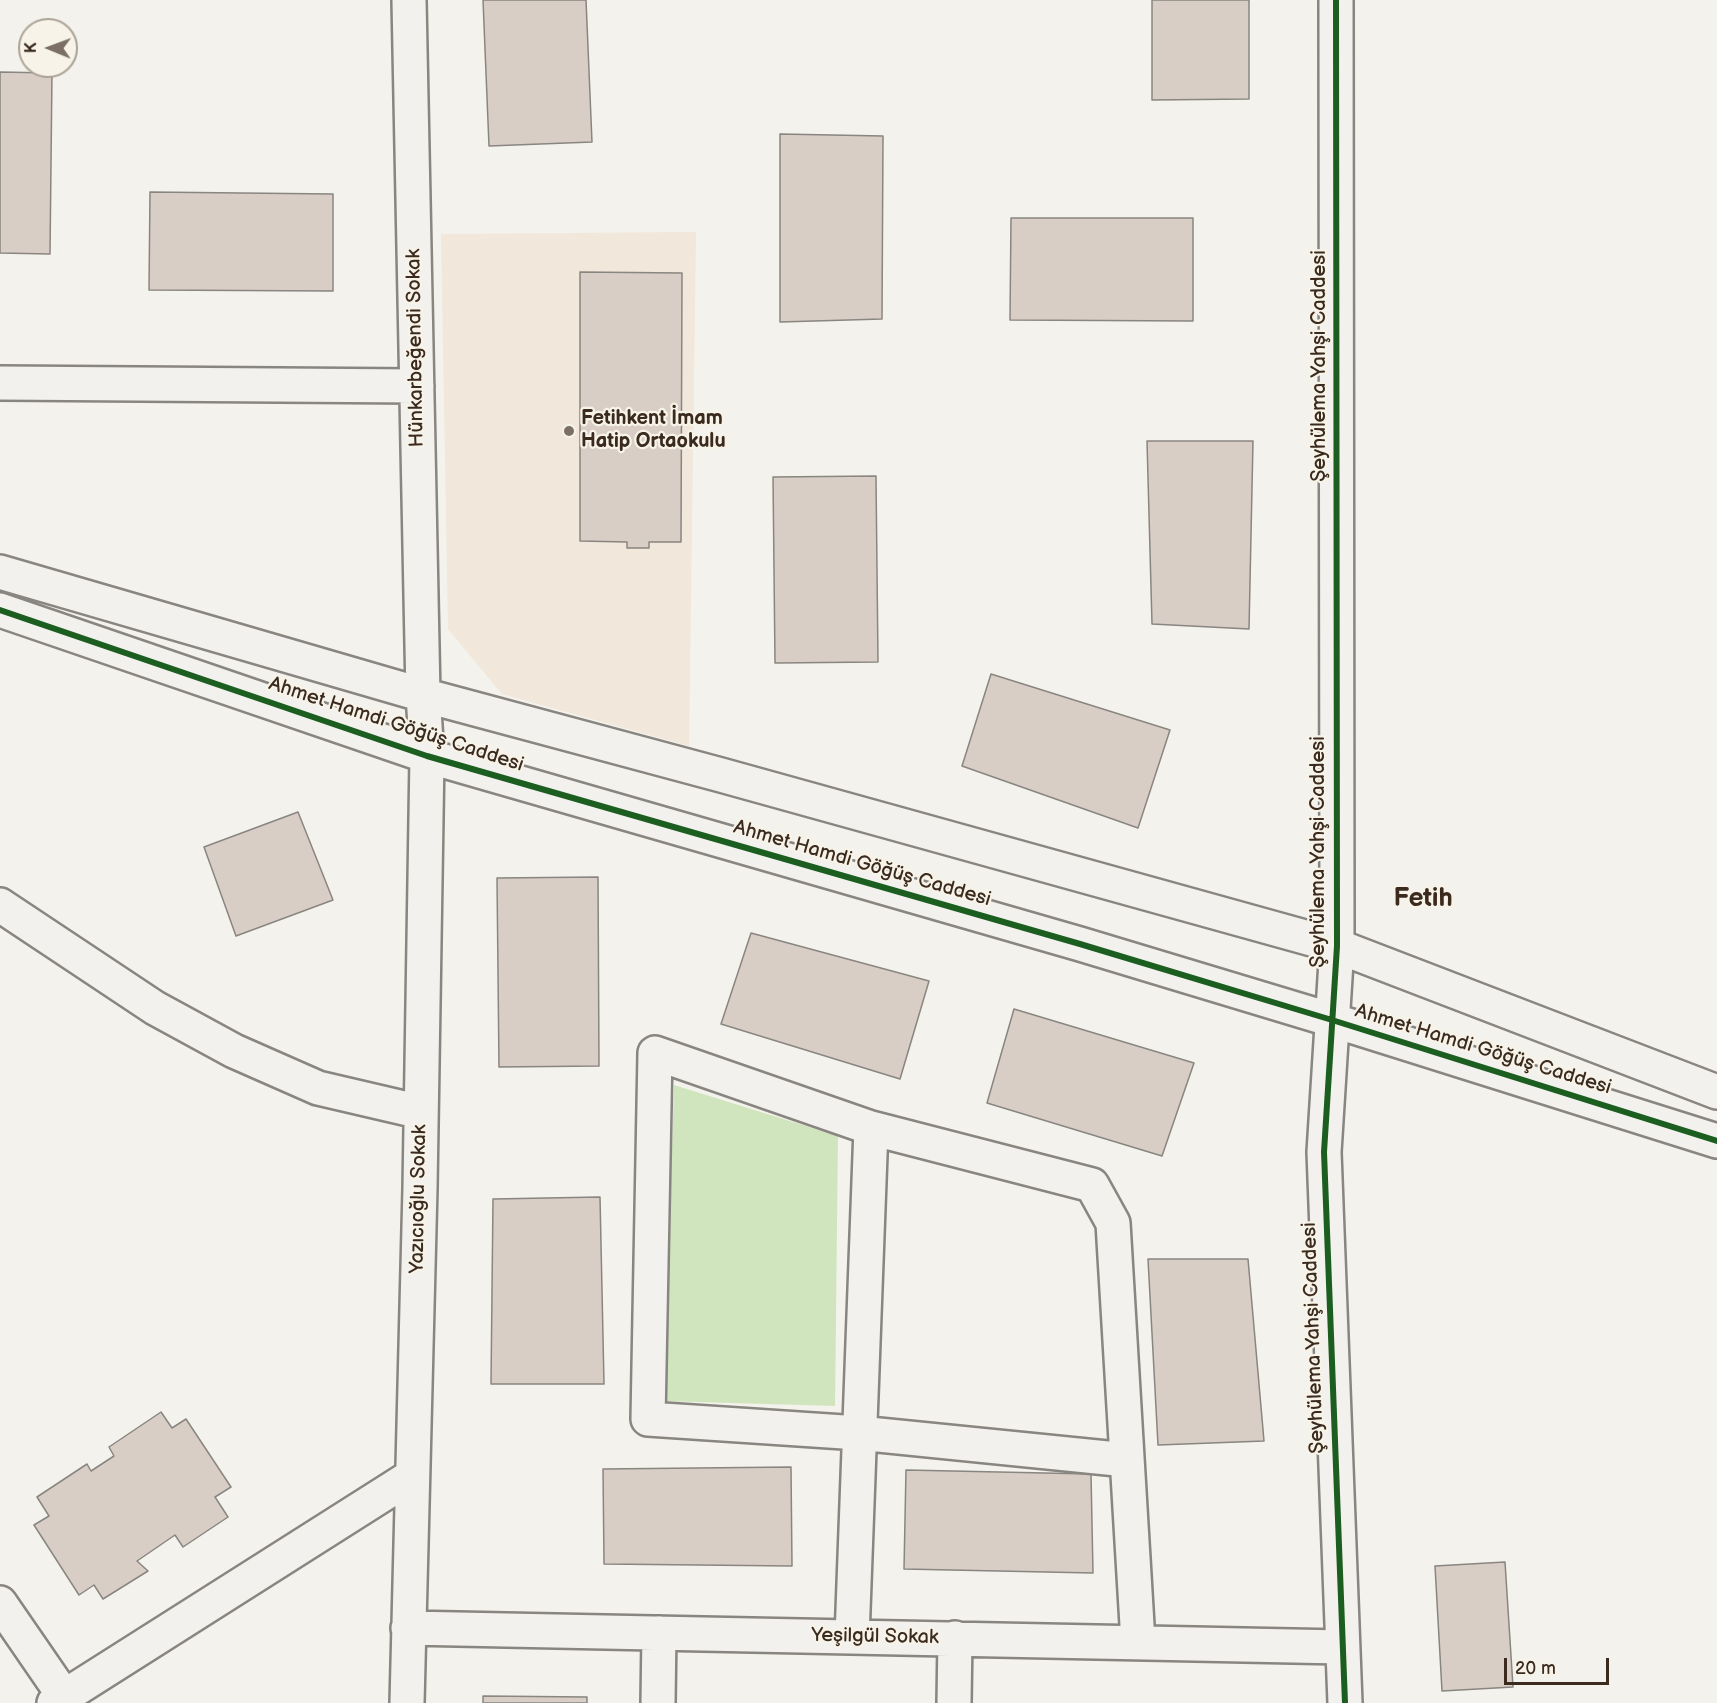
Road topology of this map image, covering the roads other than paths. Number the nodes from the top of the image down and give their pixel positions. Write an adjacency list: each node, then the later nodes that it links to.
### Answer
1 (409, 0): 4 (street, Hünkarbeğendi Sokak)
2 (1336, 0): 10 (street, Şeyhülema Yahşi Caddesi)
3 (0, 383): 4 (street)
4 (417, 386): 7 (street, Hünkarbeğendi Sokak)
5 (0, 572): 7 (street, Ahmet Hamdi Göğüş Caddesi)
6 (1, 615): 8 (street, Ahmet Hamdi Göğüş Caddesi)
7 (423, 695): 8 (street, Yazıcıoğlu Sokak); 10 (street, Ahmet Hamdi Göğüş Caddesi)
8 (427, 756): 11 (street, Ahmet Hamdi Göğüş Caddesi); 13 (street, Yazıcıoğlu Sokak)
9 (0, 905): 13 (street)
10 (1337, 946): 11 (street, Şeyhülema Yahşi Caddesi); 12 (street, Ahmet Hamdi Göğüş Caddesi)
11 (1332, 1020): 15 (street, Ahmet Hamdi Göğüş Caddesi); 25 (street, Şeyhülema Yahşi Caddesi)
12 (1717, 1092)
13 (422, 1112): 18 (street, Yazıcıoğlu Sokak)
14 (871, 1128): 16 (street); 16 (street); 17 (street)
15 (1717, 1141)
16 (860, 1433): 17 (street); 22 (street)
17 (1127, 1460): 24 (street)
18 (412, 1476): 20 (street, Yazıcıoğlu Sokak); 26 (street)
19 (0, 1603): 26 (street)
20 (408, 1628): 21 (street, Yeşilgül Sokak); 27 (street, Yazıcıoğlu Sokak)
21 (659, 1633): 22 (street, Yeşilgül Sokak); 28 (street)
22 (852, 1637): 23 (street, Yeşilgül Sokak)
23 (955, 1638): 24 (street, Yeşilgül Sokak); 29 (street)
24 (1138, 1642): 25 (street, Yeşilgül Sokak)
25 (1342, 1647): 30 (street, Şeyhülema Yahşi Caddesi)
26 (59, 1700)
27 (407, 1703)
28 (658, 1703)
29 (954, 1703)
30 (1345, 1703)

